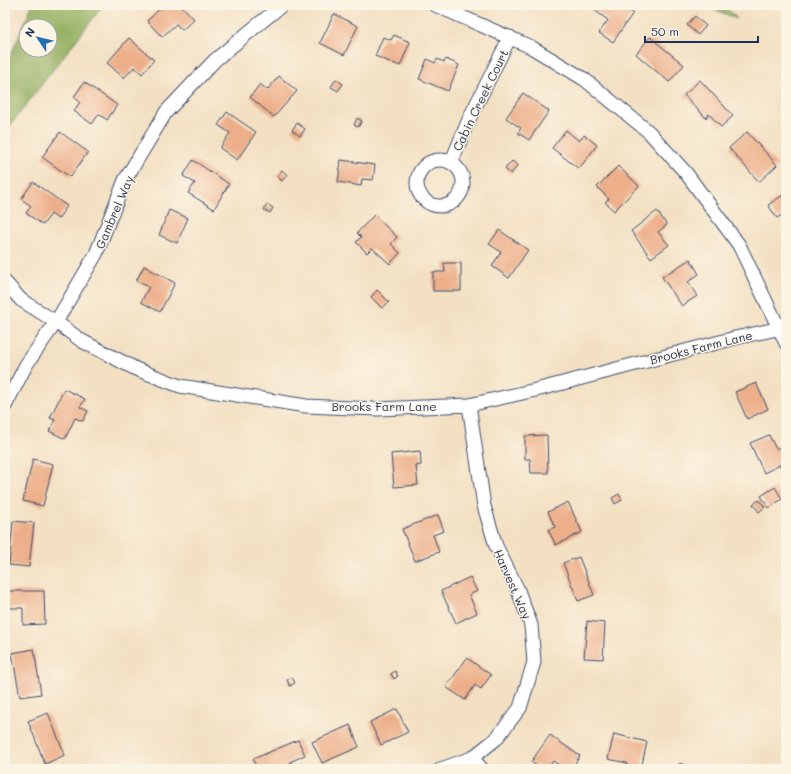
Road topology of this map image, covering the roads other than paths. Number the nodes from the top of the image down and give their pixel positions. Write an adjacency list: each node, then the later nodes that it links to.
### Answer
1 (282, 5): 6 (street, Gambrel Way)
2 (434, 5): 3 (street)
3 (510, 37): 4 (street, Cabin Creek Court); 7 (street)
4 (451, 163)
5 (5, 282): 6 (street, Brooks Farm Lane)
6 (56, 322): 9 (street, Brooks Farm Lane); 10 (street, Gambrel Way)
7 (782, 327): 8 (street); 9 (street, Brooks Farm Lane)
8 (786, 343)
9 (469, 405): 11 (street, Harvest Way)
10 (5, 406)
11 (472, 758): 12 (street, Harvest Way); 13 (street)
12 (441, 769)
13 (482, 769)

